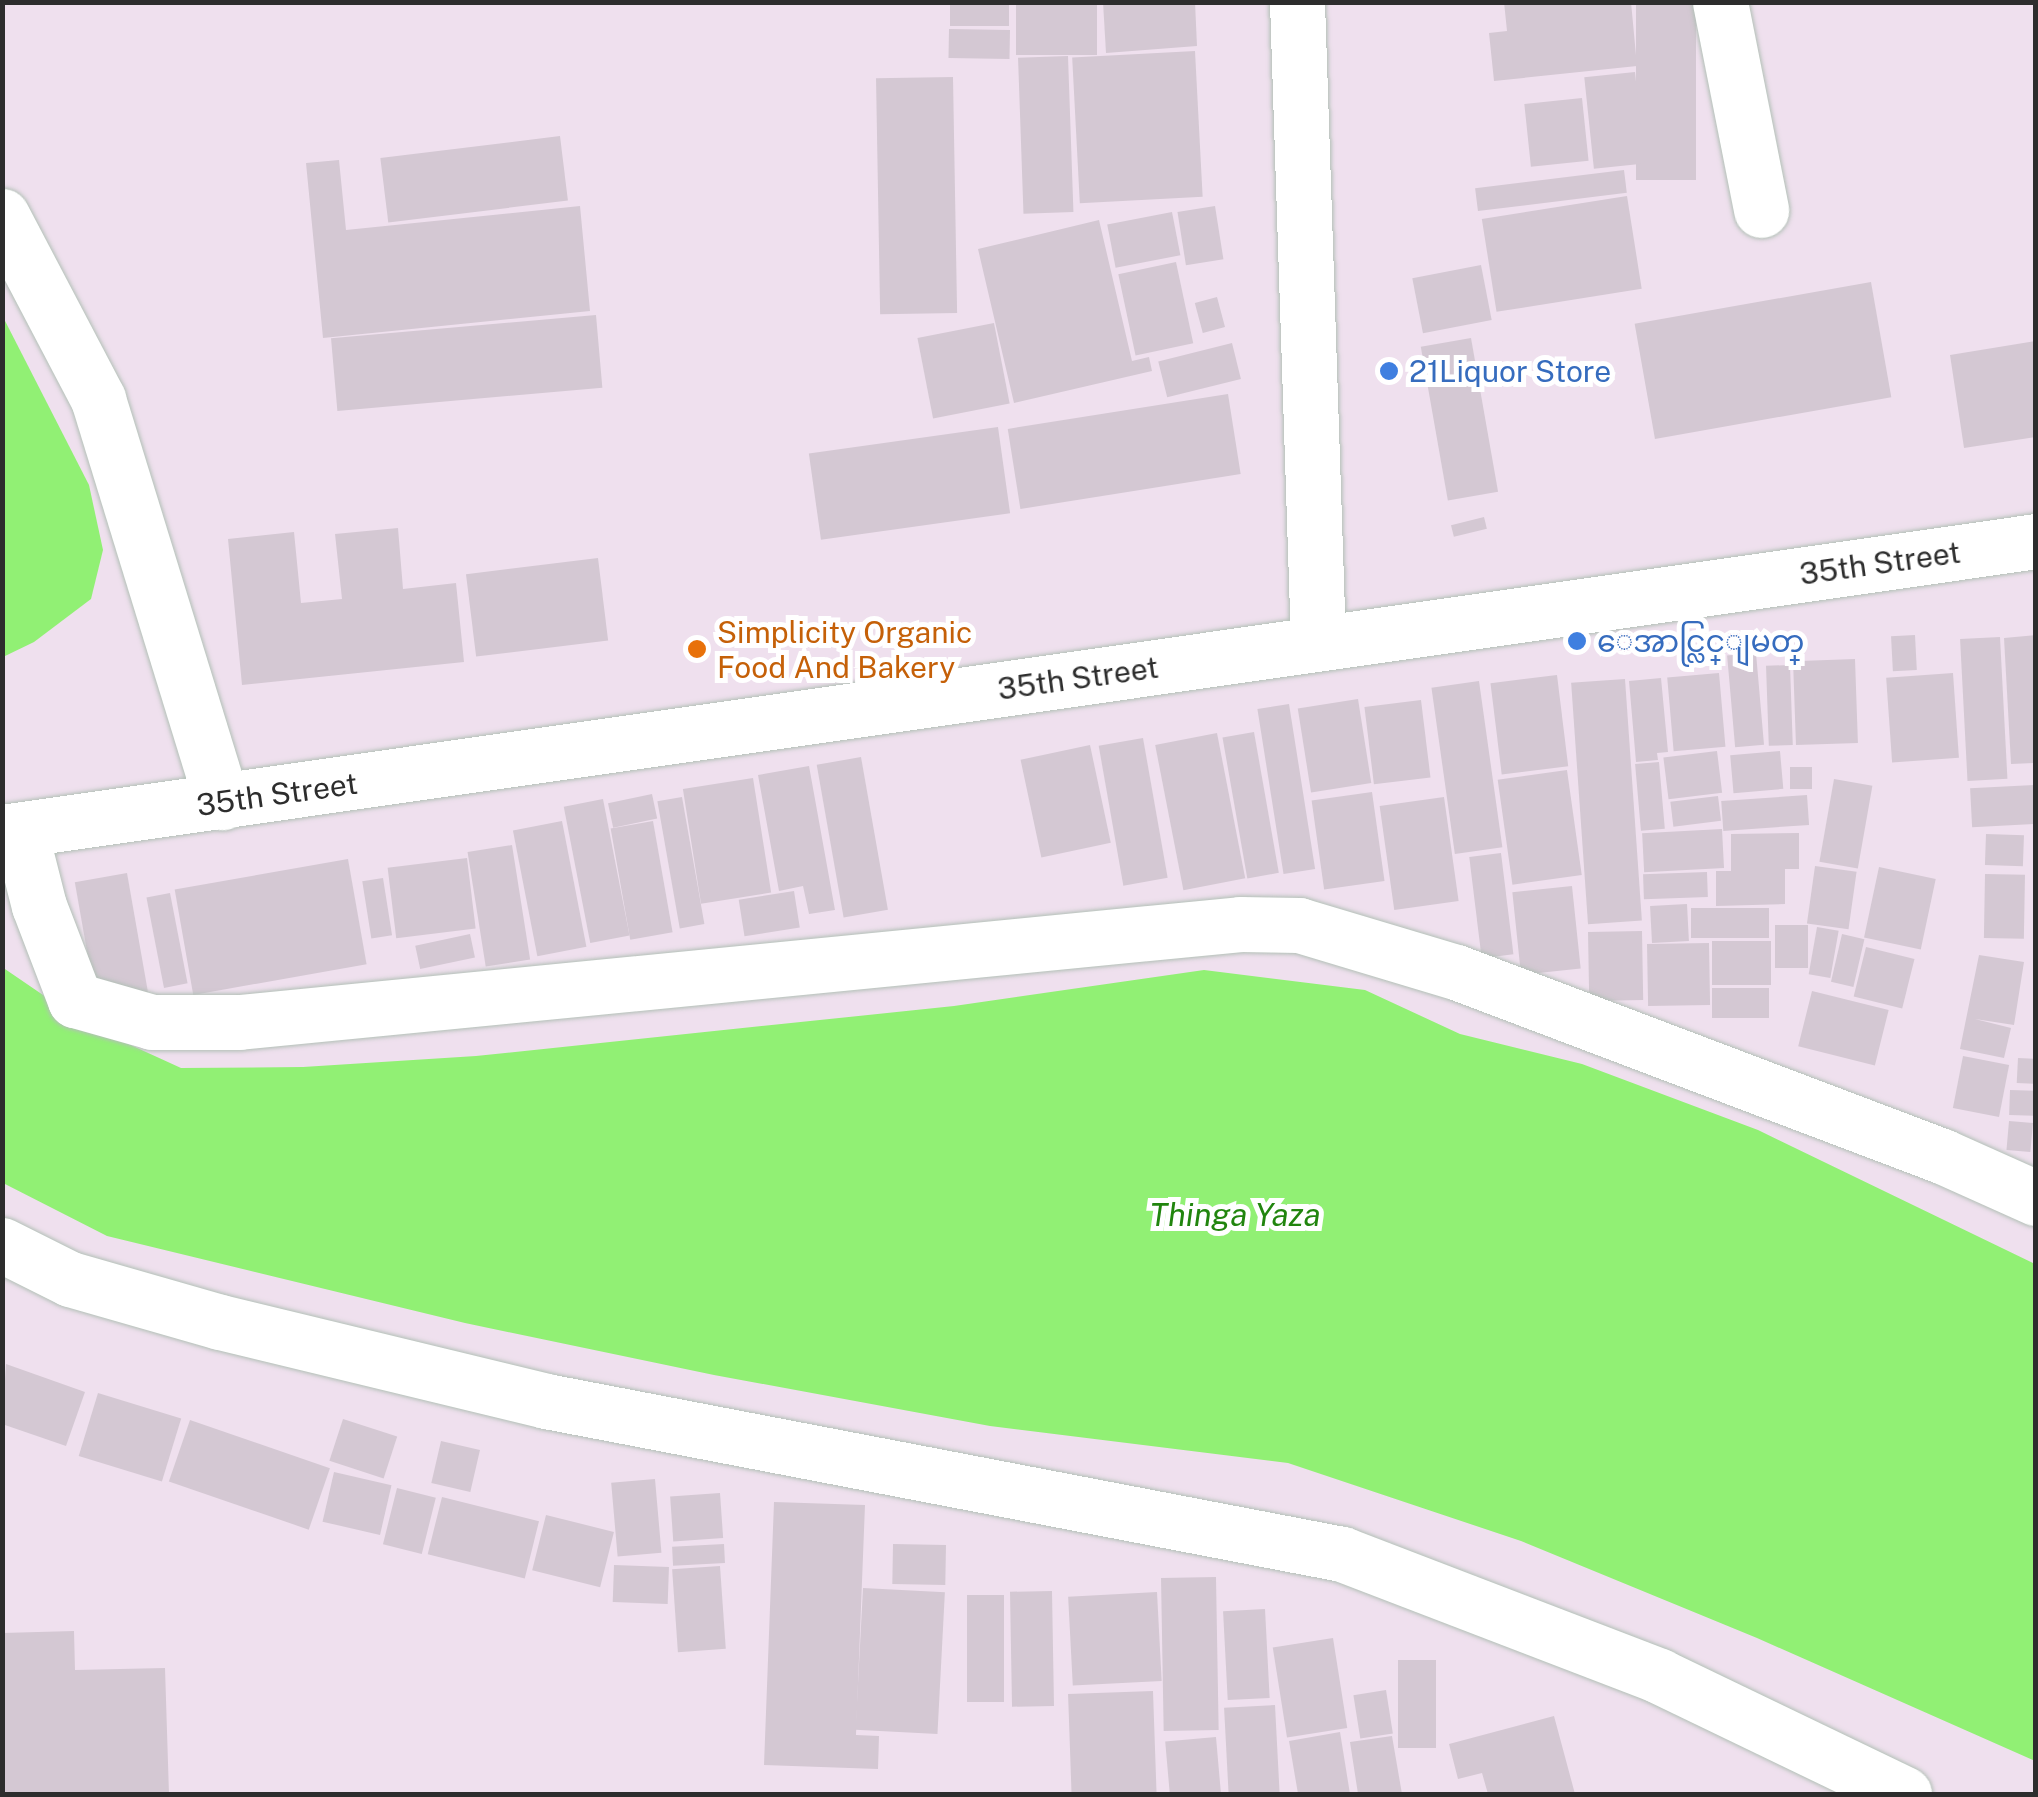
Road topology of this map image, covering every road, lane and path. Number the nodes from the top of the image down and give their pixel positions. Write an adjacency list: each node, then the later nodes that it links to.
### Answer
1 (1298, 2): 6 (street)
2 (1720, 2): 3 (street)
3 (1760, 210)
4 (2, 216): 7 (street)
5 (2036, 542): 6 (street, 35th Street)
6 (1318, 643): 7 (street, 35th Street)
7 (222, 802): 8 (street, 35th Street)
8 (11, 832): 9 (street)
9 (2036, 1198)
10 (2, 1244): 11 (street)
11 (1904, 1794)

